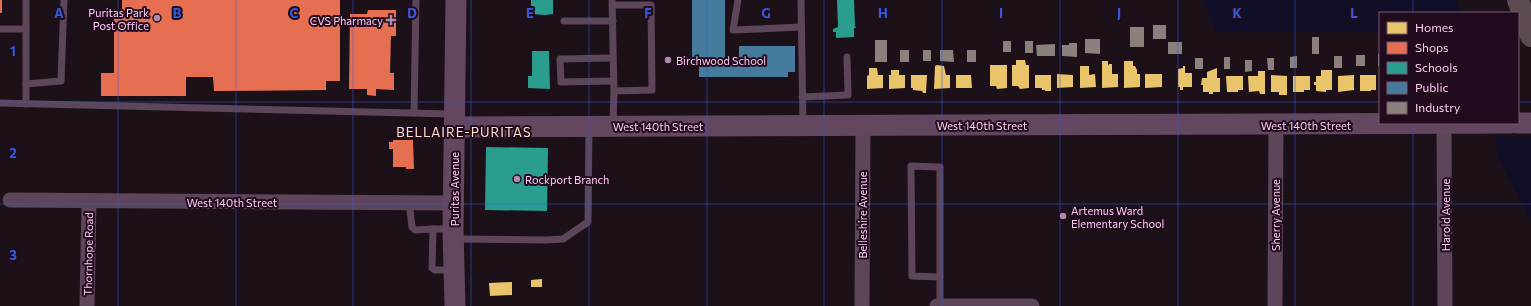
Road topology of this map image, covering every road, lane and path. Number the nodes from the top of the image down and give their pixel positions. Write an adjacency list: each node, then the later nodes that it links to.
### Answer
1 (26, 0): 13 (lane)
2 (64, 0): 18 (lane)
3 (416, 0): 23 (lane)
4 (456, 0): 24 (street, Puritas Avenue)
5 (738, 0): 11 (lane)
6 (801, 0): 11 (lane)
7 (1518, 0): 14 (highway)
8 (612, 3): 10 (lane); 19 (lane)
9 (564, 21): 10 (lane)
10 (613, 21): 16 (lane)
11 (801, 27): 20 (lane)
12 (0, 29): 13 (lane)
13 (26, 29): 18 (lane)
14 (1531, 36)
15 (847, 57): 20 (lane)
16 (613, 58): 17 (lane); 17 (lane)
17 (613, 81): 19 (lane)
18 (26, 84): 22 (lane)
19 (614, 91): 32 (lane)
20 (802, 97): 28 (lane)
21 (0, 104): 22 (lane)
22 (26, 104): 23 (lane)
23 (414, 113): 24 (lane)
24 (454, 121): 31 (street, West 140th Street); 36 (street, Puritas Avenue)
25 (1519, 123): 26 (street)
26 (1531, 123)
27 (1444, 124): 30 (street, West 140th Street); 48 (street, Harold Avenue)
28 (803, 125): 29 (street, West 140th Street); 32 (street, West 140th Street)
29 (863, 125): 30 (street, West 140th Street); 43 (street, Belleshire Avenue)
30 (1276, 125): 47 (street, Sherry Avenue)
31 (589, 126): 32 (street, West 140th Street); 38 (lane)
32 (613, 126)
33 (10, 200): 34 (street, West 140th Street)
34 (89, 202): 35 (street, West 140th Street); 41 (street, Thornhope Road)
35 (409, 202): 36 (street, West 140th Street); 37 (lane)
36 (454, 203): 38 (street, Puritas Avenue)
37 (433, 229): 38 (lane); 39 (lane)
38 (454, 234): 39 (street, Puritas Avenue)
39 (454, 270): 42 (street, Puritas Avenue)
40 (940, 277): 40 (lane); 45 (lane)
41 (87, 306)
42 (456, 306)
43 (862, 306)
44 (937, 306): 45 (street)
45 (940, 306): 46 (street)
46 (1032, 306)
47 (1274, 306)
48 (1445, 306)

